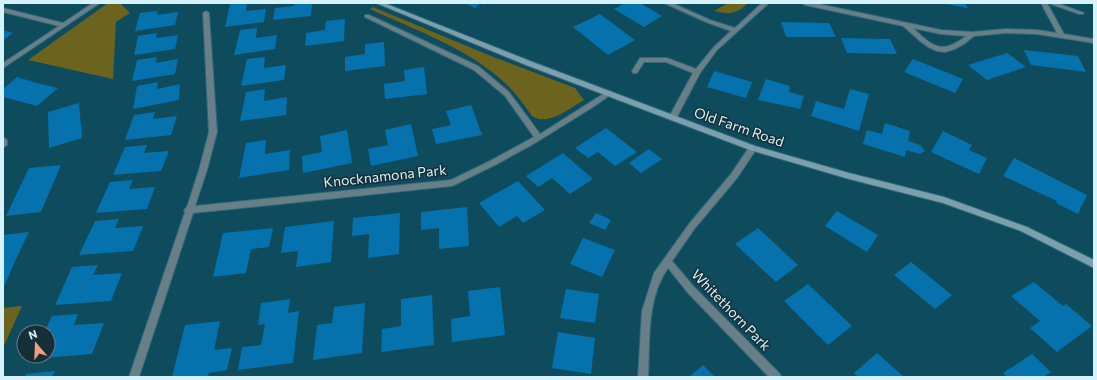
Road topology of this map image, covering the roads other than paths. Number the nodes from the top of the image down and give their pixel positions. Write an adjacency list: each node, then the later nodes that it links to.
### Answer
1 (97, 3): 12 (street)
2 (379, 3): 21 (street, Old Farm Road)
3 (667, 3): 14 (street)
4 (766, 3): 14 (street)
5 (805, 3): 13 (street)
6 (1044, 3): 16 (street)
7 (1051, 3): 10 (street)
8 (3, 10): 12 (street)
9 (206, 13): 27 (street)
10 (1081, 13)
11 (367, 16): 23 (street)
12 (63, 25): 18 (street)
13 (906, 25): 15 (street); 15 (street)
14 (735, 30): 20 (street)
15 (972, 34): 16 (street)
16 (1061, 35): 17 (street)
17 (1094, 41)
18 (3, 66)
19 (635, 71): 20 (street)
20 (697, 72): 22 (street)
21 (610, 93): 22 (street, Old Farm Road); 23 (street, Knocknamona Park)
22 (673, 117): 26 (street, Old Farm Road)
23 (538, 137): 27 (street, Knocknamona Park)
24 (3, 140): 25 (street)
25 (3, 145)
26 (753, 148): 28 (street); 29 (street, Old Farm Road)
27 (188, 210): 30 (street)
28 (667, 260): 31 (street); 32 (street, Whitethorn Park)
29 (1094, 264)
30 (134, 377)
31 (642, 377)
32 (776, 377)

